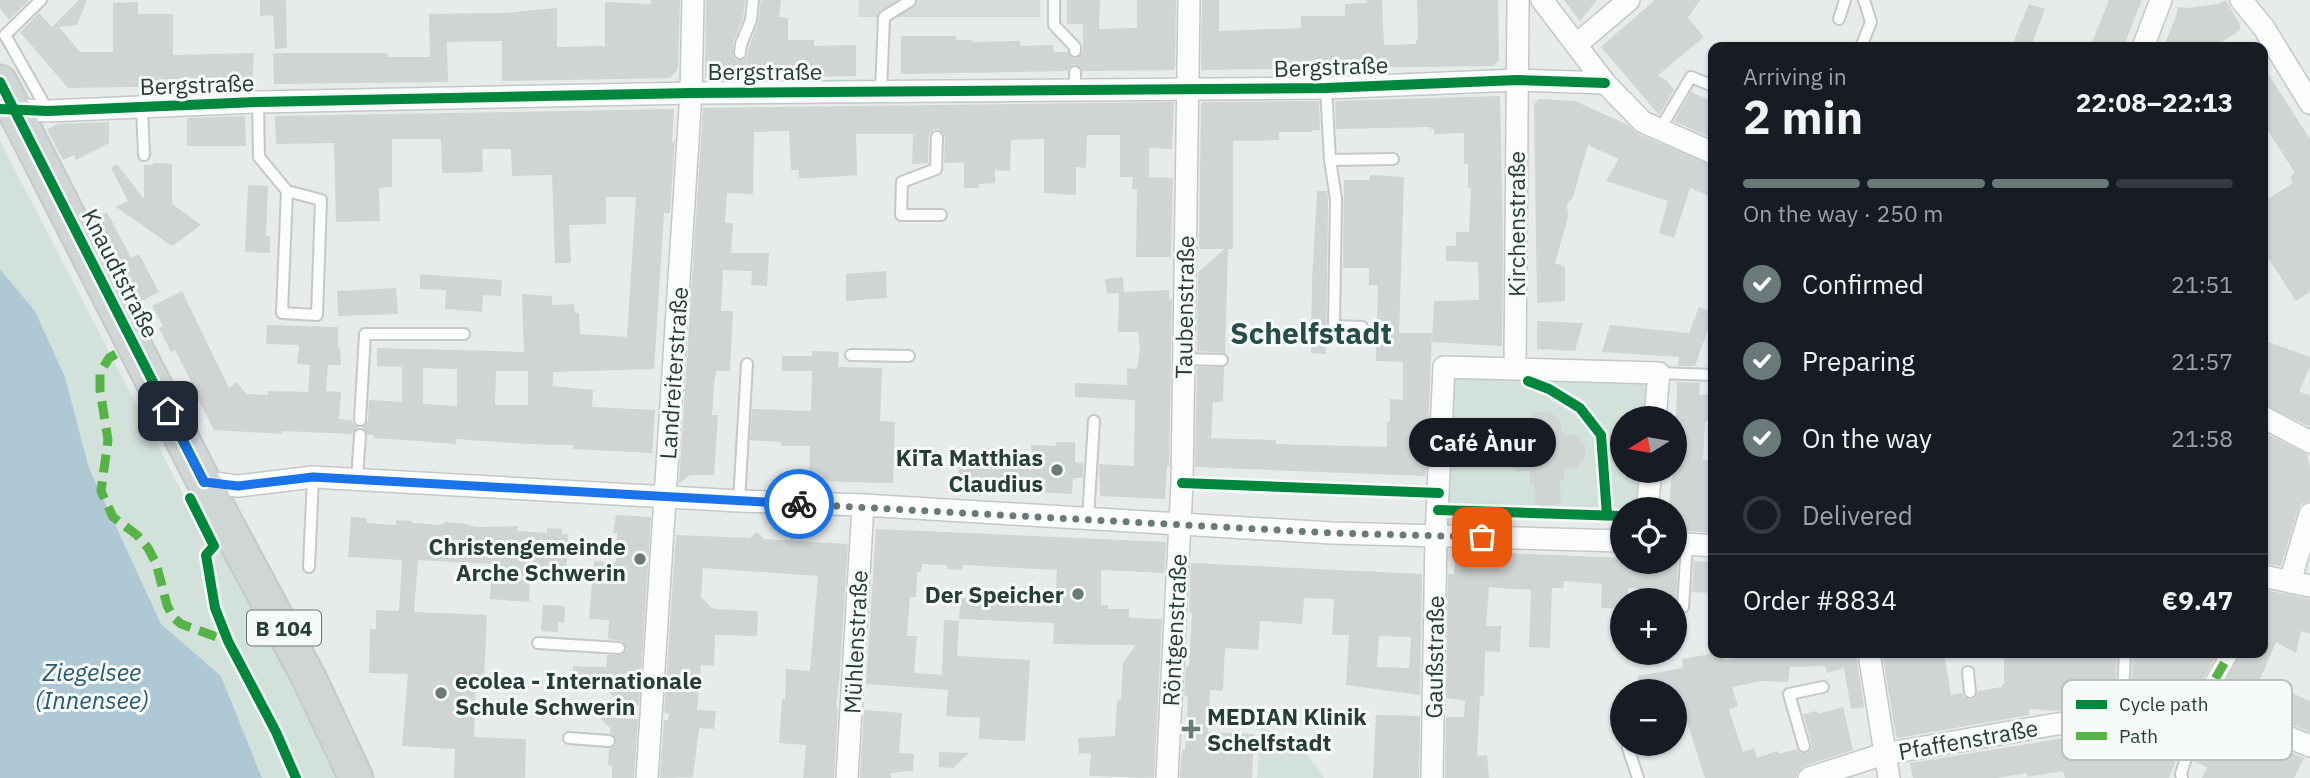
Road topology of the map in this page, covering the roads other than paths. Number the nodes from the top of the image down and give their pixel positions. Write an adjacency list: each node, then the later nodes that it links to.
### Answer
1 (41, 0): 31 (lane)
2 (694, 0): 26 (street, Landreiterstraße)
3 (753, 0): 19 (lane)
4 (1054, 0): 18 (lane)
5 (1189, 0): 24 (street, Taubenstraße)
6 (1518, 0): 20 (street, Kirchenstraße)
7 (1542, 0): 17 (street)
8 (1629, 0): 17 (street)
9 (1845, 0): 14 (lane)
10 (1864, 0): 15 (lane)
11 (2161, 0): 16 (street)
12 (2241, 0): 29 (street)
13 (911, 1): 25 (lane)
14 (1839, 19)
15 (1863, 42)
16 (2145, 42)
17 (1577, 44): 21 (street)
18 (1075, 51)
19 (740, 53)
20 (1517, 80): 21 (street, Bergstraße); 23 (street, Bergstraße); 47 (street, Kirchenstraße)
21 (1605, 83): 32 (street)
22 (1708, 84): 32 (lane)
23 (1326, 88): 24 (street, Bergstraße); 37 (lane)
24 (1186, 90): 25 (street, Bergstraße); 44 (street, Taubenstraße)
25 (881, 91): 26 (street, Bergstraße)
26 (691, 93): 28 (street, Bergstraße); 59 (street, Landreiterstraße)
27 (4, 100): 31 (street, Bergstraße); 58 (main road, Knaudtstraße / B 104)
28 (258, 102): 30 (street, Bergstraße); 38 (lane)
29 (2310, 103)
30 (142, 107): 31 (street, Bergstraße); 35 (lane)
31 (48, 111)
32 (1651, 125): 34 (street)
33 (937, 137): 39 (lane)
34 (1708, 151)
35 (144, 155)
36 (1393, 159): 37 (lane)
37 (1330, 160): 40 (lane)
38 (287, 191): 38 (lane)
39 (941, 215)
40 (1362, 327)
41 (464, 334): 51 (lane)
42 (851, 355): 43 (lane)
43 (909, 356)
44 (1184, 359): 45 (lane); 64 (street, Taubenstraße)
45 (1222, 360)
46 (747, 365): 60 (lane)
47 (1515, 367): 48 (street); 65 (street, Gaußstraße)
48 (1659, 373): 49 (lane); 50 (street)
49 (1708, 375)
50 (1656, 406)
51 (360, 420)
52 (2268, 420): 55 (street)
53 (1094, 421): 63 (lane)
54 (360, 435): 57 (lane)
55 (2310, 442)
56 (313, 477): 57 (street); 58 (street); 69 (lane)
57 (358, 479): 59 (street)
58 (204, 482): 92 (main road, Knaudtstraße / B 104)
59 (665, 496): 60 (street); 93 (street, Landreiterstraße)
60 (738, 501): 61 (street)
61 (863, 505): 63 (street); 94 (street, Mühlenstraße)
62 (2310, 514): 71 (street)
63 (1087, 518): 64 (street)
64 (1180, 524): 65 (street); 95 (street, Röntgenstraße)
65 (1436, 536): 66 (street); 96 (street, Gaußstraße)
66 (1610, 541)
67 (1687, 544): 68 (street)
68 (1708, 546)
69 (309, 567)
70 (2268, 577): 71 (street)
71 (2300, 584)
72 (538, 643): 73 (lane)
73 (620, 648)
74 (1870, 658): 88 (street)
75 (2125, 658): 78 (lane)
76 (2227, 658): 79 (street)
77 (1968, 672): 81 (lane)
78 (2124, 680)
79 (2216, 680)
80 (1823, 687): 86 (lane)
81 (1970, 692)
82 (2062, 721): 88 (street, Pfaffenstraße)
83 (569, 738): 85 (lane)
84 (2292, 740): 87 (street)
85 (609, 741)
86 (1804, 746)
87 (2310, 746)
88 (1884, 754): 91 (street, Pfaffenstraße); 98 (street)
89 (1631, 756): 97 (lane)
90 (2185, 760): 99 (lane)
91 (1811, 775)
92 (356, 778)
93 (647, 778)
94 (847, 778)
95 (1167, 778)
96 (1432, 778)
97 (1638, 778)
98 (1889, 778)
99 (2182, 778)

